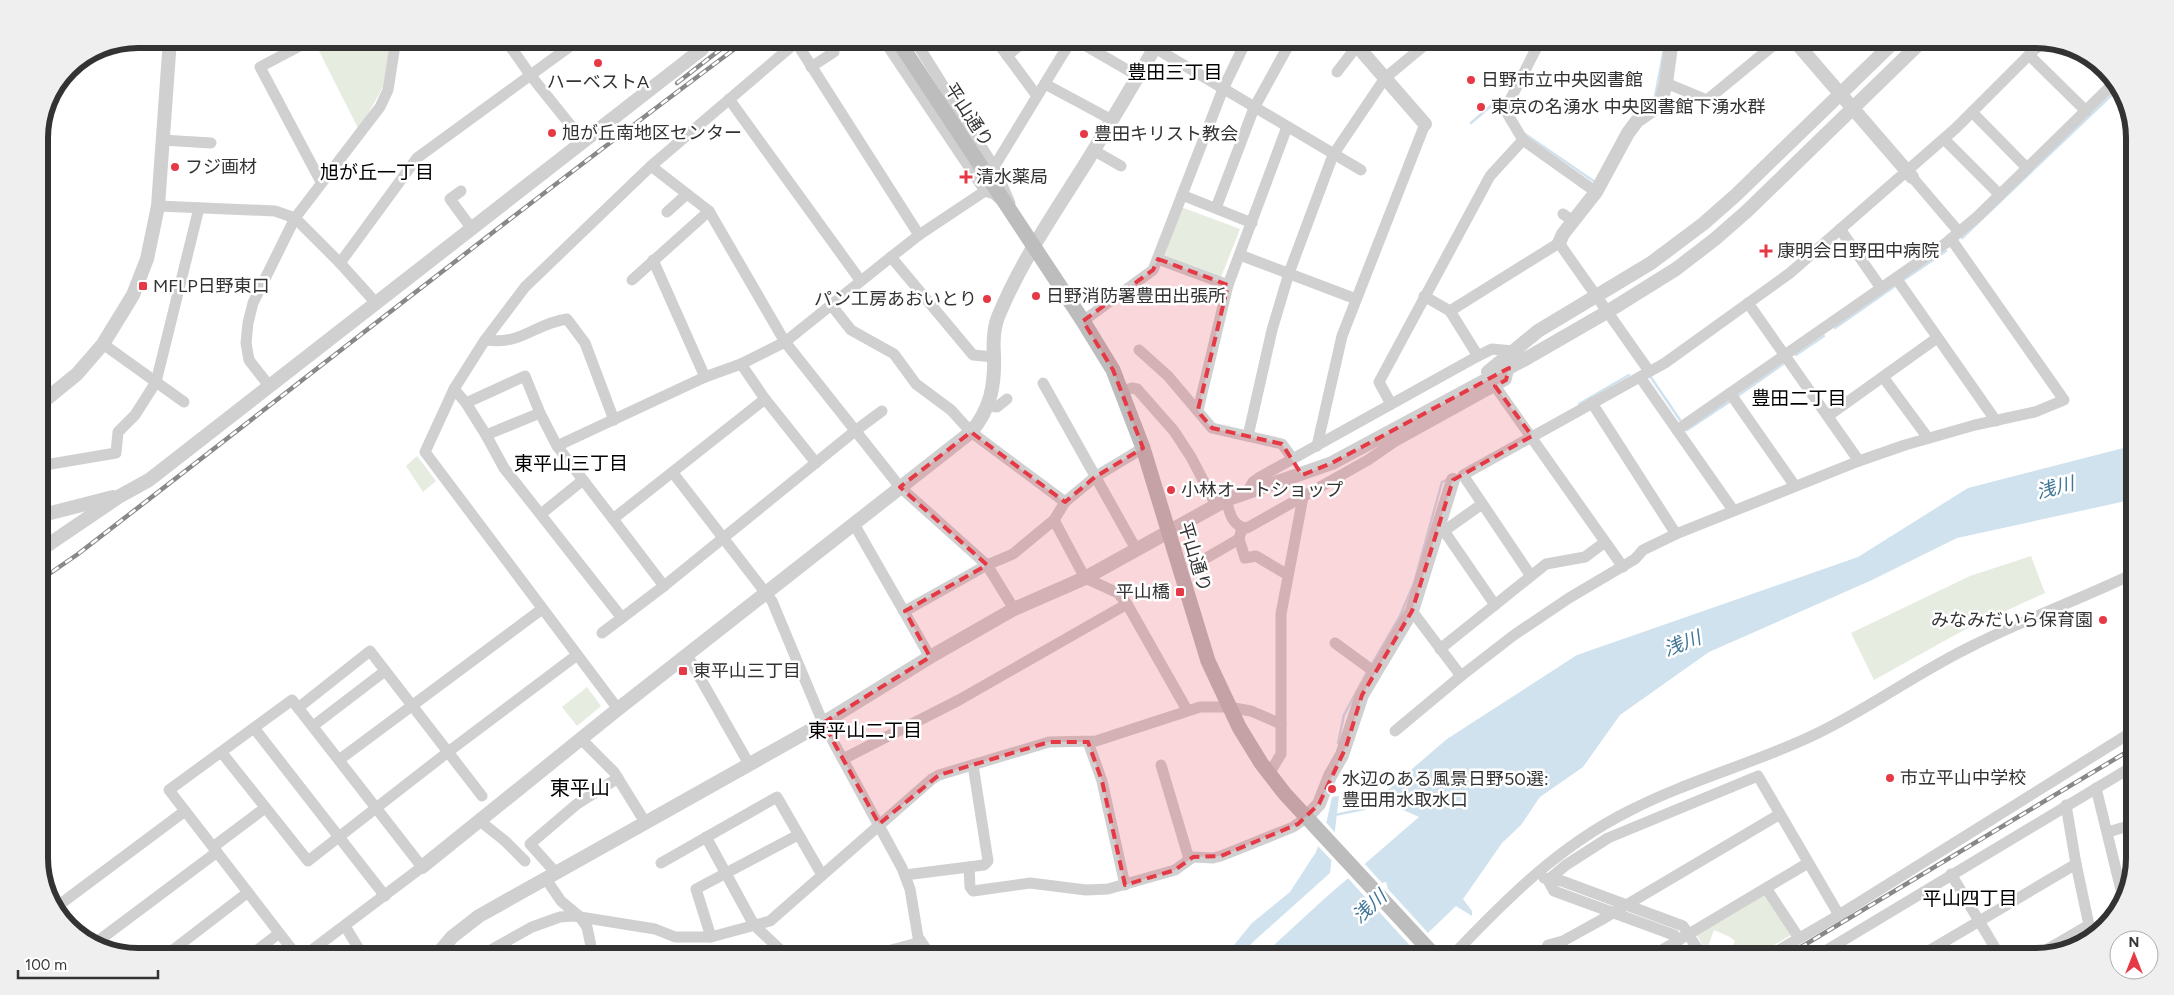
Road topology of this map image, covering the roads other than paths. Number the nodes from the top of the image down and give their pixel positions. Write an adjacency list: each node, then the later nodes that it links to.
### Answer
1 (169, 48): 55 (street)
2 (296, 48): 67 (street)
3 (395, 48): 67 (street)
4 (511, 48): 35 (street)
5 (568, 48): 35 (street)
6 (693, 48): 57 (street)
7 (790, 48): 45 (street)
8 (802, 48): 33 (street)
9 (889, 48): 46 (street)
10 (903, 48): 74 (main road, 平山通り)
11 (920, 48): 41 (street)
12 (1001, 48): 32 (street)
13 (1016, 48): 32 (street)
14 (1089, 48): 36 (street)
15 (1154, 48): 36 (street)
16 (1164, 48): 42 (street)
17 (1243, 48): 42 (street)
18 (1287, 48): 47 (street)
19 (1350, 48): 34 (street)
20 (1359, 48): 37 (street)
21 (1421, 48): 37 (street)
22 (1536, 48): 56 (street)
23 (1671, 48): 38 (street)
24 (1770, 48): 38 (street)
25 (1801, 48): 43 (street)
26 (1888, 48): 43 (street)
27 (1915, 48): 48 (street)
28 (2036, 48): 31 (street)
29 (1065, 50): 39 (street)
30 (834, 52): 33 (street)
31 (2029, 55): 49 (street); 50 (street)
32 (1007, 56): 44 (street)
33 (811, 67): 85 (street)
34 (1336, 72)
35 (531, 76): 57 (street); 93 (street)
36 (1138, 76): 51 (street)
37 (1385, 78): 52 (street); 60 (street)
38 (1666, 83): 70 (street)
39 (1044, 84): 44 (street); 51 (street)
40 (2111, 86): 49 (street)
41 (944, 88): 46 (street); 63 (street)
42 (1223, 89): 47 (street); 72 (street)
43 (1840, 94): 48 (street); 101 (street)
44 (1037, 96): 63 (street)
45 (729, 99): 61 (street); 97 (street)
46 (925, 101): 69 (street)
47 (1254, 108): 53 (street); 77 (street)
48 (1852, 109): 66 (street); 107 (street)
49 (2086, 111): 64 (street)
50 (1972, 112): 54 (street); 64 (street)
51 (1112, 120): 59 (street)
52 (1425, 124): 102 (street)
53 (1287, 127): 60 (street); 82 (street)
54 (1944, 138): 66 (street); 73 (street)
55 (162, 140): 58 (street); 75 (street)
56 (1522, 140): 70 (street); 100 (street)
57 (584, 142): 83 (street)
58 (211, 143)
59 (1094, 150): 62 (street); 88 (street)
60 (1333, 155): 65 (street); 94 (street)
61 (651, 166): 71 (street); 110 (street)
62 (1122, 166)
63 (994, 167): 81 (street)
64 (2027, 168): 73 (street)
65 (1361, 170)
66 (1909, 174): 84 (street); 86 (street)
67 (321, 182): 80 (street)
68 (461, 191): 83 (street)
69 (984, 191): 74 (street); 85 (street)
70 (1596, 192): 87 (street)
71 (687, 194): 78 (street); 79 (street)
72 (1182, 195): 77 (street); 91 (street)
73 (2000, 195): 86 (street)
74 (1005, 203): 81 (main road, 平山通り)
75 (158, 206): 76 (street); 112 (street)
76 (199, 208): 80 (street); 123 (street)
77 (1216, 208): 82 (street)
78 (709, 210): 92 (street); 111 (street)
79 (667, 212)
80 (295, 218): 93 (street); 126 (street)
81 (1015, 218): 88 (main road, 平山通り)
82 (1252, 223): 89 (street)
83 (472, 229): 103 (street)
84 (1840, 229): 99 (street); 104 (street)
85 (918, 235): 90 (street)
86 (1955, 236): 95 (street); 144 (street)
87 (1559, 243): 101 (street); 106 (street)
88 (1033, 246): 108 (main road, 平山通り); 117 (street)
89 (1240, 255): 94 (street); 98 (street)
90 (891, 257): 97 (street); 117 (street)
91 (1158, 259): 98 (street); 108 (street)
92 (653, 260): 96 (street); 121 (street)
93 (340, 263): 103 (street)
94 (1289, 273): 102 (street); 150 (street)
95 (1896, 278): 99 (street); 109 (street)
96 (632, 280)
97 (860, 280): 105 (street)
98 (1228, 285): 139 (street)
99 (1881, 288): 115 (street)
100 (1424, 296): 106 (street); 137 (street)
101 (1597, 296): 107 (street); 114 (street)
102 (1356, 298): 153 (street)
103 (376, 303): 126 (street)
104 (1748, 303): 115 (street); 120 (street)
105 (832, 306): 111 (street); 147 (street)
106 (1450, 311): 116 (street)
107 (1607, 312): 119 (street); 120 (street)
108 (1082, 321): 128 (main road, 平山通り)
109 (1937, 338): 122 (street); 144 (street)
110 (485, 340): 127 (street); 143 (street)
111 (786, 342): 118 (street); 146 (street)
112 (103, 344): 123 (street); 131 (street)
113 (1139, 350): 139 (street)
114 (1513, 351): 116 (street); 129 (street)
115 (1785, 355): 130 (street); 142 (street)
116 (1478, 356): 137 (street)
117 (994, 357): 138 (street)
118 (741, 364): 121 (street); 132 (street)
119 (1509, 368): 125 (street); 129 (street)
120 (1644, 374): 136 (street); 145 (street)
121 (705, 377): 143 (street)
122 (1883, 377): 142 (street); 151 (street)
123 (156, 382): 134 (street); 158 (street)
124 (1043, 383): 160 (street)
125 (1495, 386): 148 (street); 167 (street)
126 (270, 387): 166 (street)
127 (454, 389): 135 (street); 196 (street)
128 (1122, 391): 154 (main road, 平山通り); 169 (street)
129 (1463, 392): 165 (street)
130 (1730, 393): 145 (street); 163 (street)
131 (48, 398)
132 (765, 399): 157 (street); 159 (street)
133 (1007, 399): 138 (street)
134 (184, 402)
135 (466, 403): 141 (street); 149 (street)
136 (1592, 403): 148 (street); 180 (street)
137 (1391, 404): 153 (street)
138 (988, 406): 147 (street)
139 (1198, 410): 150 (street)
140 (882, 411): 146 (street)
141 (540, 413): 149 (street); 152 (street)
142 (1828, 416): 156 (street)
143 (614, 420): 152 (street)
144 (1996, 421): 151 (street)
145 (1677, 430): 171 (street)
146 (855, 431): 157 (street); 164 (street)
147 (971, 432): 164 (street); 168 (street)
148 (1530, 433): 161 (street); 182 (street)
149 (486, 435): 173 (street)
150 (1248, 436): 155 (street)
151 (1928, 438): 156 (street)
152 (557, 446): 162 (street)
153 (1317, 446): 155 (street)
154 (1144, 448): 160 (street); 178 (main road, 平山通り)
155 (1293, 459): 165 (street)
156 (1859, 461): 163 (street)
157 (816, 463): 181 (street)
158 (48, 465)
159 (673, 473): 174 (street); 181 (street)
160 (1095, 476): 168 (street); 184 (street)
161 (1458, 478): 170 (street); 177 (street)
162 (583, 480): 173 (street); 174 (street)
163 (1795, 486): 171 (street)
164 (900, 487): 176 (street); 186 (street)
165 (1247, 492): 169 (street)
166 (120, 496): 172 (street); 183 (street)
167 (1303, 497): 179 (street); 188 (street)
168 (1064, 502): 175 (street)
169 (1221, 502): 178 (street); 179 (street)
170 (1482, 504): 177 (street); 189 (street)
171 (1733, 510): 180 (street)
172 (48, 514)
173 (541, 514): 200 (street)
174 (613, 519): 192 (street)
175 (1054, 520): 186 (street); 191 (street)
176 (854, 524): 193 (street); 198 (street)
177 (1442, 528): 195 (street); 199 (street)
178 (1167, 531): 184 (street); 211 (main road, 平山通り)
179 (1240, 533): 185 (street); 188 (street)
180 (1676, 534): 187 (street)
181 (723, 536): 192 (street); 193 (street)
182 (1605, 542): 187 (street); 189 (street)
183 (48, 545)
184 (1136, 550): 191 (street)
185 (1208, 557)
186 (987, 565): 197 (street); 198 (street)
187 (1623, 567): 209 (street)
188 (1288, 574): 216 (street)
189 (1531, 576): 195 (street)
190 (2126, 577): 258 (street)
191 (1085, 578): 194 (street); 197 (street)
192 (664, 586): 200 (street)
193 (767, 592): 205 (street); 215 (street)
194 (1127, 604): 214 (street); 225 (street)
195 (1495, 605): 203 (street)
196 (542, 609): 204 (street); 210 (street)
197 (1014, 609): 206 (street)
198 (905, 611): 206 (street)
199 (1412, 611): 203 (street); 207 (street)
200 (622, 618): 201 (street)
201 (602, 633)
202 (1335, 643): 207 (street)
203 (1440, 649): 209 (street)
204 (577, 655): 213 (street); 223 (street)
205 (687, 655): 213 (street); 227 (street)
206 (930, 657): 215 (street)
207 (1371, 670): 242 (street)
208 (385, 671): 210 (street); 212 (street); 217 (street)
209 (1460, 676): 219 (street)
210 (412, 705): 223 (street); 226 (street)
211 (1228, 707): 214 (street); 216 (street); 231 (main road, 平山通り)
212 (298, 708): 217 (street); 218 (street)
213 (618, 709): 221 (street)
214 (1187, 710): 222 (street)
215 (823, 723): 225 (street); 227 (street)
216 (1281, 724): 231 (street)
217 (313, 726): 226 (street)
218 (254, 728): 224 (street); 247 (street)
219 (1395, 731)
220 (2126, 736): 272 (street)
221 (581, 739): 232 (street); 240 (street)
222 (1088, 742): 228 (street); 264 (street)
223 (448, 752): 234 (street); 237 (street)
224 (222, 753): 236 (street); 238 (street)
225 (843, 759): 243 (street)
226 (339, 760): 237 (street)
227 (749, 764): 241 (street)
228 (973, 765): 243 (street); 256 (street)
229 (1161, 765): 250 (street)
230 (2126, 770): 233 (street)
231 (1269, 774): 242 (main road, 平山通り)
232 (618, 778): 241 (street); 262 (street)
233 (2096, 788): 235 (street); 245 (street)
234 (482, 796)
235 (2066, 805): 254 (street); 259 (street)
236 (265, 808): 247 (street); 249 (street)
237 (377, 809): 247 (street); 255 (street)
238 (185, 811): 249 (street); 269 (street)
239 (1780, 814): 253 (street); 263 (street); 270 (street)
240 (480, 821): 251 (street); 255 (street)
241 (645, 822): 262 (street)
242 (1310, 823): 250 (street); 297 (main road, 平山通り)
243 (879, 824): 260 (street); 261 (street)
244 (2126, 827): 245 (street)
245 (2108, 832): 266 (street)
246 (798, 835): 248 (street); 257 (street); 260 (street)
247 (340, 837): 268 (street)
248 (706, 837): 252 (street); 257 (street)
249 (215, 850): 267 (street); 283 (street)
250 (1189, 859): 264 (street)
251 (525, 861)
252 (661, 863)
253 (1808, 863): 265 (street); 272 (street)
254 (2076, 864): 274 (street); 275 (street)
255 (422, 867): 268 (street)
256 (969, 867): 261 (street); 264 (street)
257 (727, 874): 277 (street); 280 (street)
258 (1535, 874): 263 (street); 298 (street)
259 (1951, 874): 274 (street); 303 (street)
260 (822, 875): 277 (street)
261 (905, 875): 284 (street)
262 (551, 876): 273 (street); 291 (street)
263 (1548, 880): 270 (street); 271 (street)
264 (1125, 885)
265 (1766, 888): 281 (street); 282 (street)
266 (2121, 889)
267 (247, 893): 279 (street); 286 (street)
268 (385, 896): 276 (street)
269 (61, 904)
270 (1625, 905): 271 (street); 281 (street)
271 (1612, 912): 281 (street); 299 (street)
272 (1839, 915): 282 (street)
273 (580, 917): 280 (street); 292 (street); 293 (street)
274 (1979, 922): 304 (street); 305 (street)
275 (2089, 925): 278 (street); 285 (street)
276 (345, 926): 289 (street); 290 (street)
277 (754, 926): 280 (street); 294 (street)
278 (2090, 930)
279 (278, 934): 287 (street); 288 (street)
280 (711, 937)
281 (1684, 938): 300 (street); 301 (street)
282 (1799, 938): 302 (street)
283 (100, 939)
284 (921, 942): 295 (street); 296 (street)
285 (2054, 946)
286 (175, 948)
287 (260, 948)
288 (290, 948)
289 (315, 948)
290 (358, 948)
291 (443, 948)
292 (494, 948)
293 (592, 948)
294 (777, 948)
295 (899, 948)
296 (925, 948)
297 (1427, 948)
298 (1460, 948)
299 (1546, 948)
300 (1666, 948)
301 (1694, 948)
302 (1782, 948)
303 (1830, 948)
304 (1934, 948)
305 (1995, 948)

